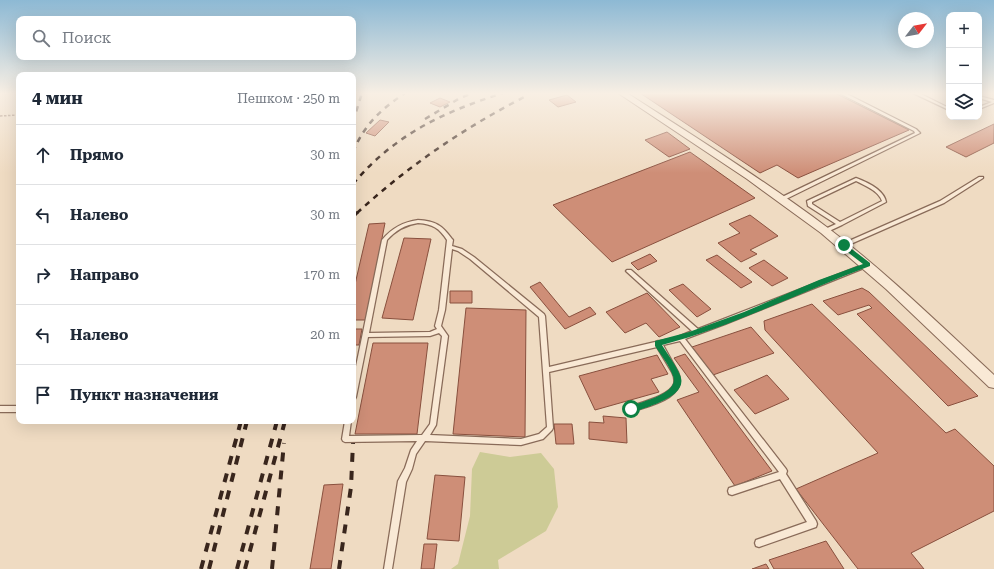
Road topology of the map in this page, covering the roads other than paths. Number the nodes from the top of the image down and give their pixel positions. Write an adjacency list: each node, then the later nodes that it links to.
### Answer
1 (661, 120): 4 (street)
2 (894, 120): 4 (lane)
3 (981, 178): 7 (lane)
4 (782, 199): 6 (street)
5 (840, 224): 5 (lane); 6 (lane)
6 (825, 231): 7 (street)
7 (844, 245): 9 (street)
8 (449, 247): 11 (lane); 13 (lane); 16 (lane)
9 (868, 265): 12 (lane); 18 (street)
10 (629, 271): 12 (lane)
11 (440, 330): 13 (lane); 23 (lane)
12 (697, 332): 14 (lane)
13 (365, 335): 17 (lane)
14 (681, 338): 15 (lane); 24 (lane)
15 (658, 344): 16 (lane); 21 (lane)
16 (546, 370): 23 (lane)
17 (356, 382)
18 (994, 384)
19 (0, 409): 20 (lane)
20 (16, 409)
21 (631, 409)
22 (348, 424): 23 (lane)
23 (424, 438): 27 (lane)
24 (782, 474): 25 (lane); 26 (lane)
25 (732, 491)
26 (759, 543)
27 (388, 569)

